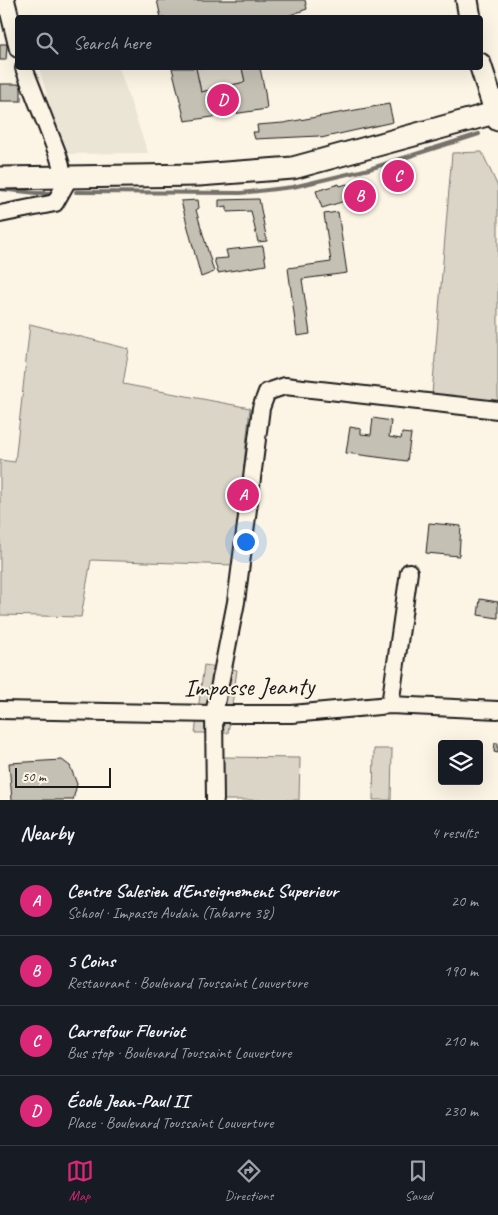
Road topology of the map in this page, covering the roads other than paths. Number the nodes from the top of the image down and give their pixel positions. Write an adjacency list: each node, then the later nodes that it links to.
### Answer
1 (6, 0): 4 (street)
2 (467, 0): 3 (main road)
3 (470, 15)
4 (15, 36)
5 (25, 70): 8 (street)
6 (482, 70): 7 (main road)
7 (497, 115): 8 (main road)
8 (65, 177): 9 (main road); 10 (street)
9 (0, 178)
10 (0, 214)
11 (498, 410): 16 (street)
12 (409, 572): 13 (street)
13 (390, 705): 15 (street, Impasse Jeanty); 16 (street, Impasse Jeanty)
14 (0, 710): 16 (street, Impasse Jeanty)
15 (498, 710)
16 (214, 714): 17 (street)
17 (215, 800)

